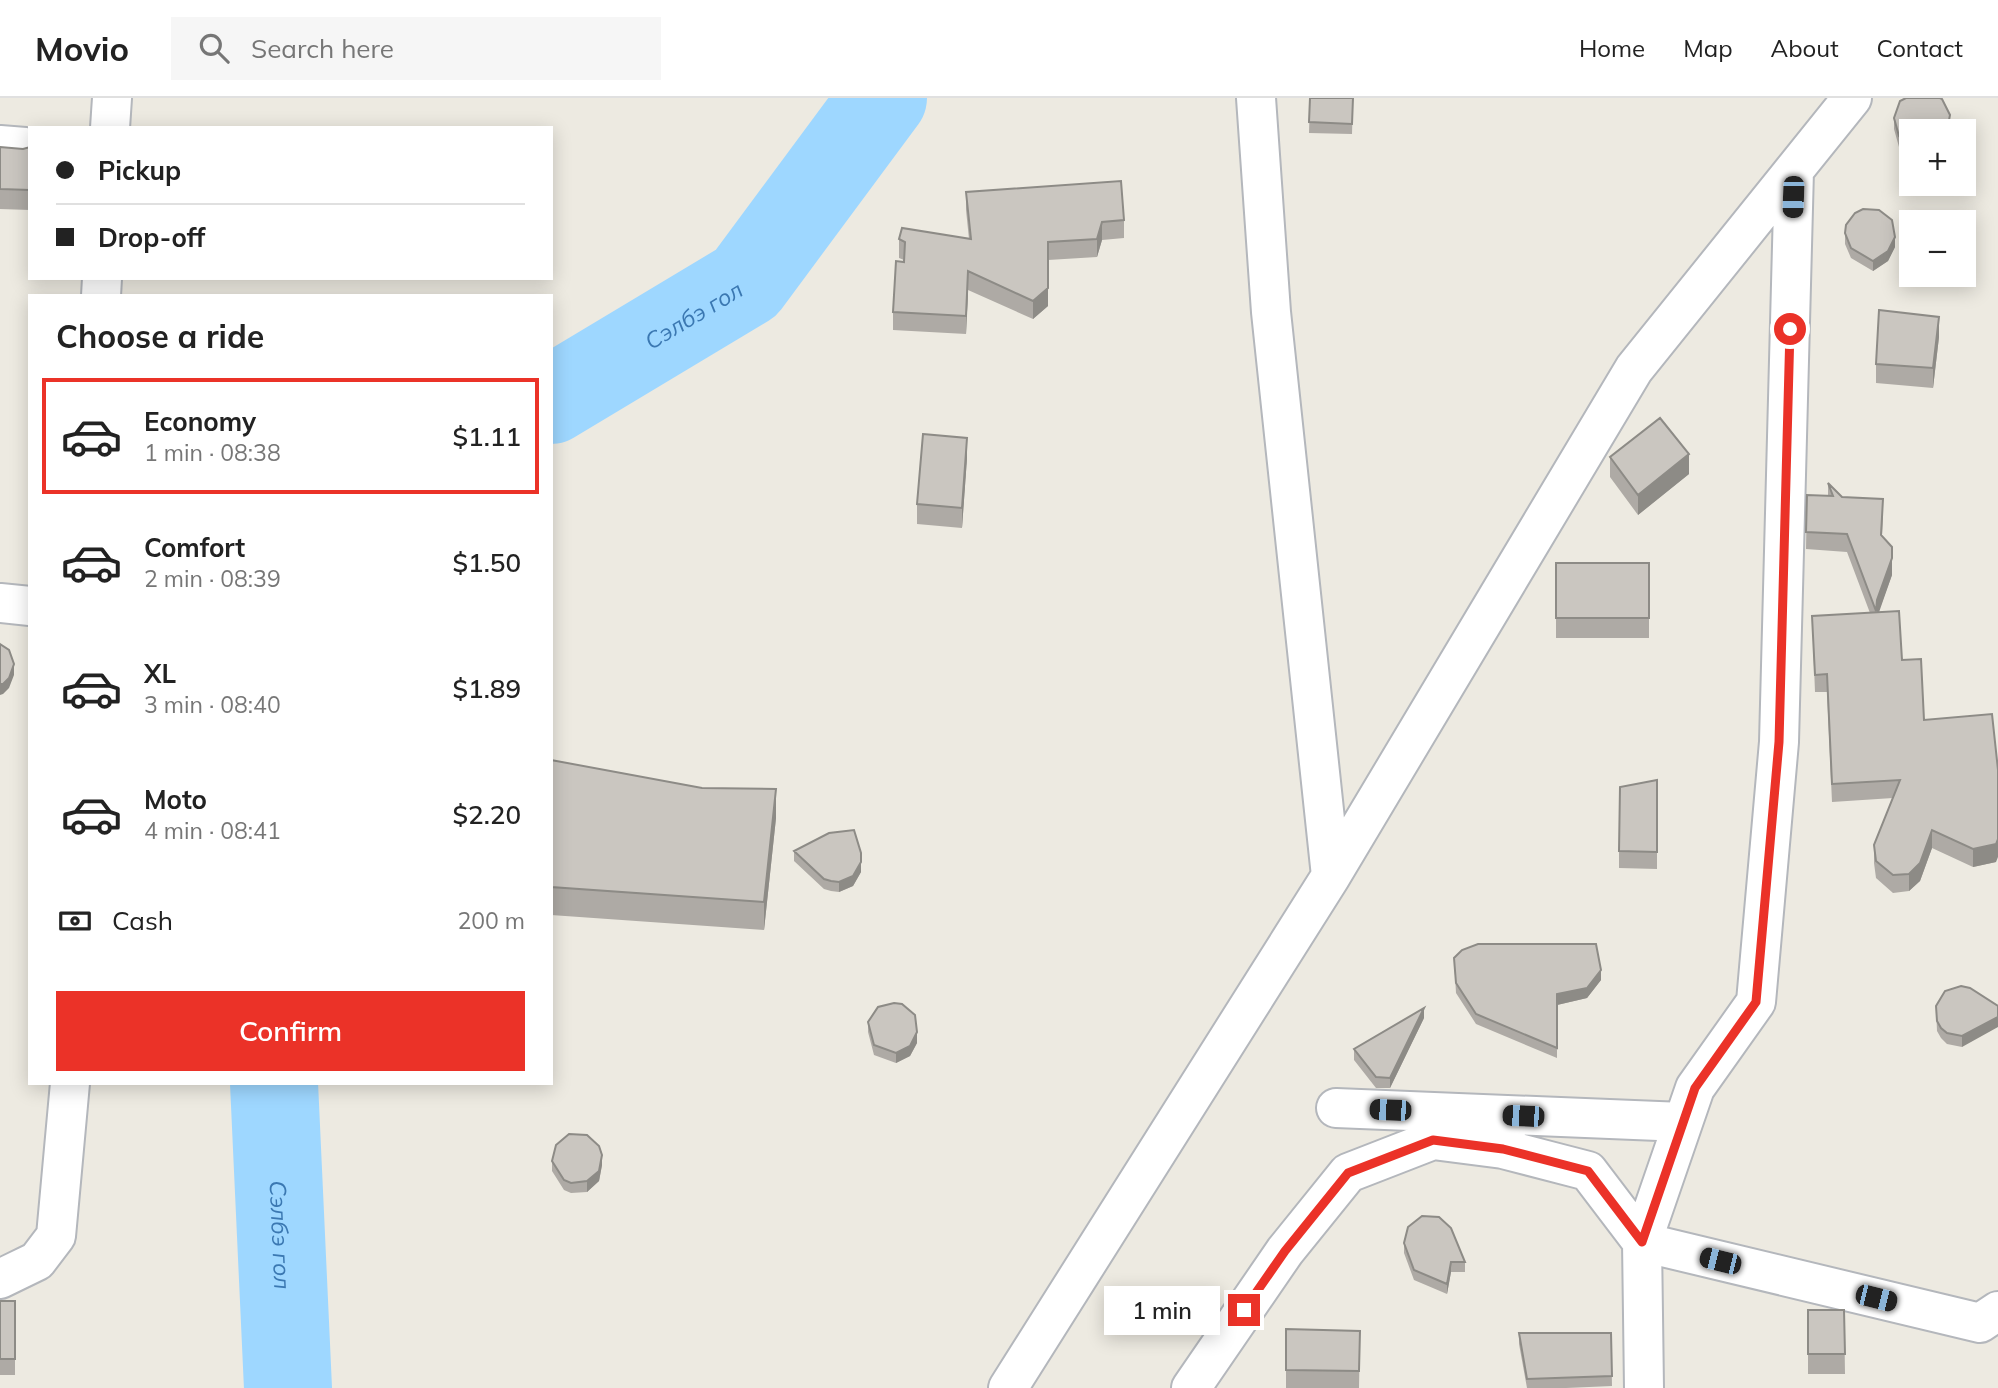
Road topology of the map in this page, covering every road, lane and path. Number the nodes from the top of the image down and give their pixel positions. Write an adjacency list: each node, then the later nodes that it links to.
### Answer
1 (112, 98): 4 (street)
2 (1256, 98): 8 (street)
3 (1852, 98): 5 (street)
4 (110, 126)
5 (1794, 170): 8 (street); 11 (street)
6 (0, 603): 7 (street)
7 (28, 606)
8 (1331, 876): 15 (street)
9 (70, 1085): 13 (street)
10 (1336, 1108): 11 (street)
11 (1679, 1135): 12 (street)
12 (1642, 1242): 14 (street); 16 (street); 17 (street)
13 (0, 1279)
14 (1992, 1326)
15 (1008, 1388)
16 (1191, 1388)
17 (1644, 1388)

